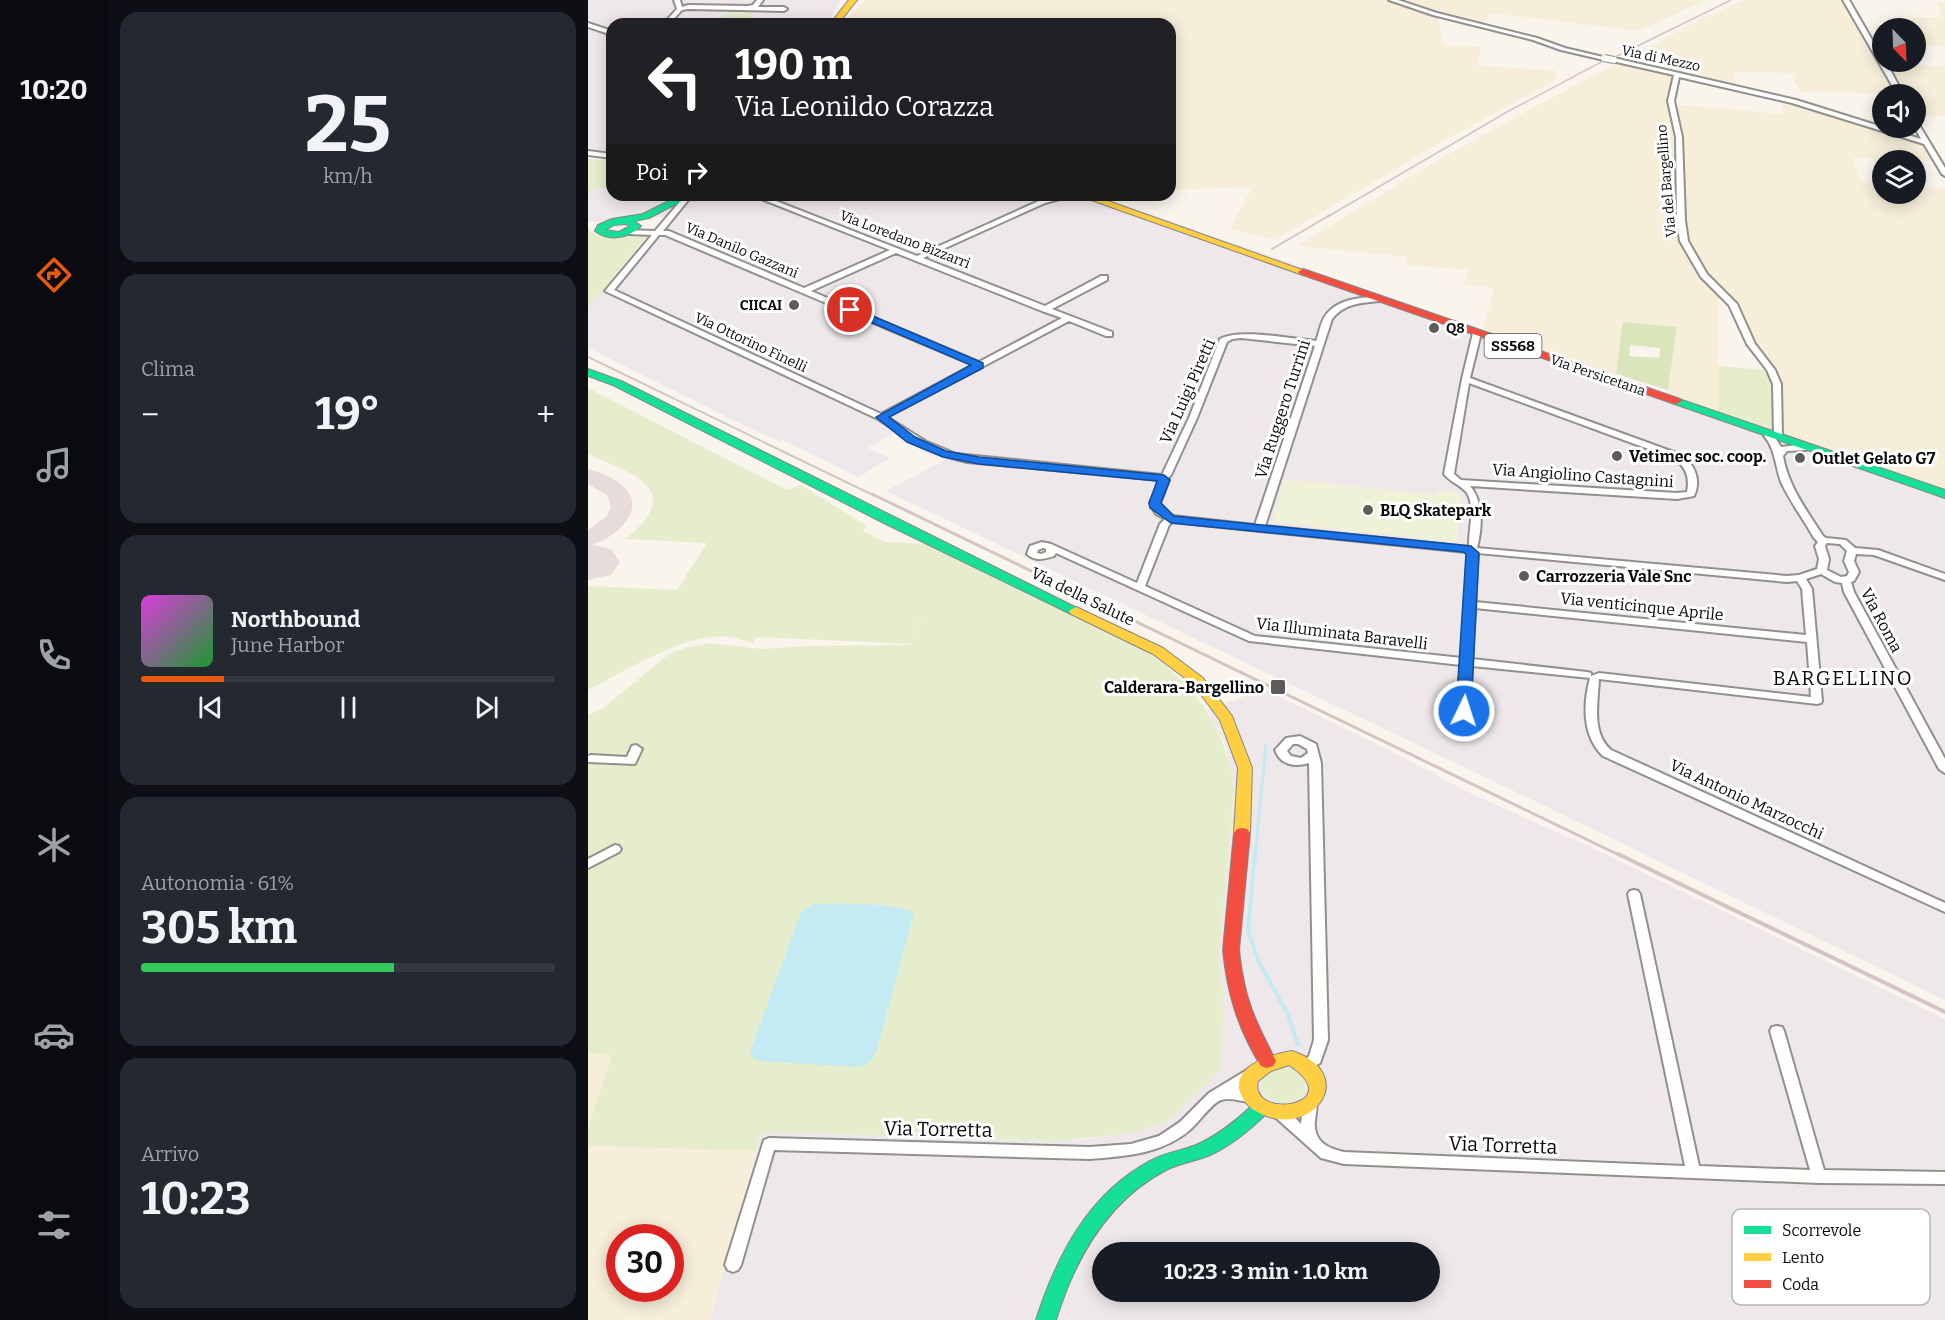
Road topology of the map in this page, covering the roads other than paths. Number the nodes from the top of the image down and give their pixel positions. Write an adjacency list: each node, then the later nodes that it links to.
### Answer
1 (677, 0): 7 (street)
2 (760, 0): 6 (street)
3 (853, 0): 10 (street)
4 (1392, 0): 14 (street, Via di Mezzo, bridge)
5 (1846, 0): 13 (street)
6 (752, 7): 7 (street); 8 (street)
7 (680, 9): 9 (street)
8 (784, 9)
9 (672, 18)
10 (839, 18)
11 (588, 25): 12 (street)
12 (606, 31)
13 (1872, 43)
14 (1677, 74): 16 (street, Via di Mezzo); 45 (street, Via del Bargellino)
15 (1922, 138): 16 (street)
16 (1924, 142): 19 (street)
17 (588, 153): 18 (street)
18 (606, 155)
19 (1945, 174)
20 (680, 201): 25 (street)
21 (684, 201): 27 (street)
22 (771, 201): 28 (street, Via Loredano Bizzarri)
23 (1043, 201): 29 (street)
24 (1099, 201): 31 (street, Via Persicetana / SS568)
25 (636, 225): 26 (street); 27 (street)
26 (596, 226)
27 (660, 231): 32 (street, Via Danilo Gazzani); 43 (street, Via Ottorino Finelli)
28 (897, 249): 29 (street, Via Loredano Bizzarri); 32 (street)
29 (918, 258): 35 (street, Via Loredano Bizzarri)
30 (1104, 278): 35 (street)
31 (1342, 287): 33 (street, Via Persicetana / SS568); 34 (street)
32 (805, 291): 40 (street, Via Danilo Gazzani)
33 (1377, 299): 34 (street); 37 (street, Via Persicetana / SS568)
34 (1342, 306): 39 (street, Via Ruggero Turrini)
35 (1045, 309): 36 (street, Via Loredano Bizzarri)
36 (1069, 318): 38 (street, Via Loredano Bizzarri); 40 (street)
37 (1477, 333): 42 (street); 44 (street, Via Persicetana / SS568)
38 (1109, 334)
39 (1319, 344): 48 (street, Via Luigi Piretti); 52 (street, Via Ruggero Turrini)
40 (979, 365): 43 (street)
41 (588, 372): 78 (street, Via della Salute)
42 (1466, 379): 49 (street); 49 (street, Via Angiolino Castagnini)
43 (881, 417): 48 (street, Via Ottorino Finelli)
44 (1763, 432): 45 (street, Via Persicetana / SS568); 47 (street)
45 (1778, 437): 46 (street, Via Persicetana / SS568)
46 (1806, 447): 47 (street); 50 (street, Via Persicetana / SS568)
47 (1779, 455): 53 (street)
48 (1162, 478): 51 (street, Via Luigi Piretti)
49 (1460, 483): 55 (street)
50 (1945, 494)
51 (1171, 519): 52 (street); 61 (street)
52 (1259, 528): 55 (street)
53 (1824, 542): 56 (street); 57 (street)
54 (1052, 549): 61 (street, Via Illuminata Baravelli)
55 (1473, 549): 59 (street); 62 (street)
56 (1852, 551): 58 (street); 60 (street)
57 (1822, 571): 59 (street); 60 (street)
58 (1945, 577)
59 (1800, 578): 63 (street)
60 (1845, 580): 71 (street, Via Roma)
61 (1140, 586): 64 (street, Via Illuminata Baravelli)
62 (1470, 604): 63 (street, Via venticinque Aprile); 64 (street)
63 (1812, 639): 65 (street)
64 (1467, 662): 65 (street); 66 (street)
65 (1594, 676): 76 (street, Via Antonio Marzocchi)
66 (1464, 711)
67 (636, 749): 69 (street)
68 (1313, 754): 70 (street); 70 (street); 72 (street)
69 (591, 759)
70 (1299, 762): 72 (street)
71 (1945, 769)
72 (1315, 772): 79 (street)
73 (615, 849): 74 (street)
74 (588, 864)
75 (1634, 894): 85 (street)
76 (1945, 908)
77 (1777, 1031): 86 (street)
78 (1262, 1065): 79 (street); 80 (street, Via Torretta); 81 (street)
79 (1308, 1065): 82 (street)
80 (1214, 1097): 81 (street); 88 (street, Via Torretta)
81 (1257, 1102): 83 (street); 89 (street)
82 (1310, 1106): 83 (street); 84 (street)
83 (1280, 1113): 84 (street, Via Torretta)
84 (1314, 1145): 85 (street, Via Torretta)
85 (1693, 1172): 86 (street, Via Torretta)
86 (1819, 1177): 87 (street, Via Torretta)
87 (1945, 1178)
88 (733, 1265)
89 (1046, 1320)

